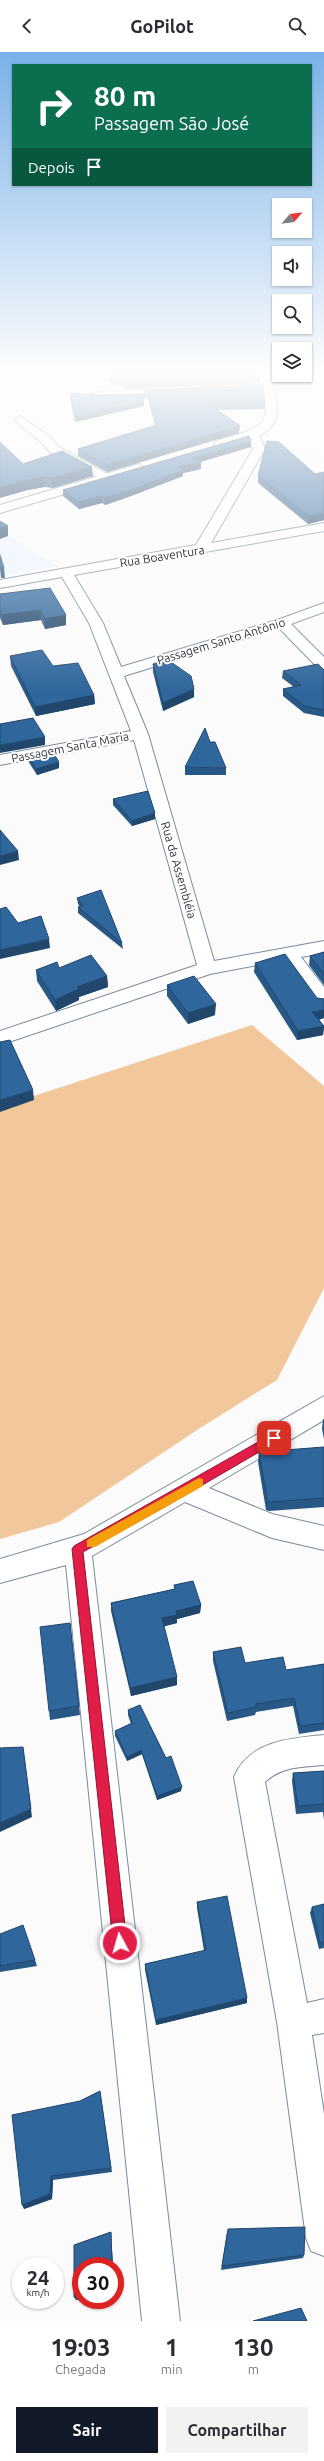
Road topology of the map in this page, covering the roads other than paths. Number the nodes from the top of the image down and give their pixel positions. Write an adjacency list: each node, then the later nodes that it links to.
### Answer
1 (97, 480): 3 (street)
2 (241, 480): 5 (street)
3 (0, 509)
4 (322, 530): 5 (street, Rua Boaventura)
5 (200, 550): 6 (street, Rua Boaventura)
6 (65, 571): 7 (street, Rua Boaventura); 11 (street, Rua da Assembléia)
7 (0, 584)
8 (324, 607): 9 (street, Passagem Santo Antônio)
9 (282, 623): 10 (street); 11 (street, Passagem Santo Antônio)
10 (324, 666)
11 (117, 672): 12 (street, Rua da Assembléia)
12 (140, 734): 13 (street, Passagem Santa Maria); 16 (street, Rua da Assembléia)
13 (0, 760)
14 (324, 947): 15 (street)
15 (290, 955): 16 (street); 17 (street)
16 (207, 968): 18 (street)
17 (324, 1001)
18 (0, 1038)
19 (324, 1407): 20 (street)
20 (186, 1490): 21 (street); 22 (street)
21 (324, 1538)
22 (78, 1549): 23 (street); 27 (street)
23 (0, 1571)
24 (324, 1750): 25 (street)
25 (309, 2019): 26 (street)
26 (324, 2238)
27 (160, 2321)

